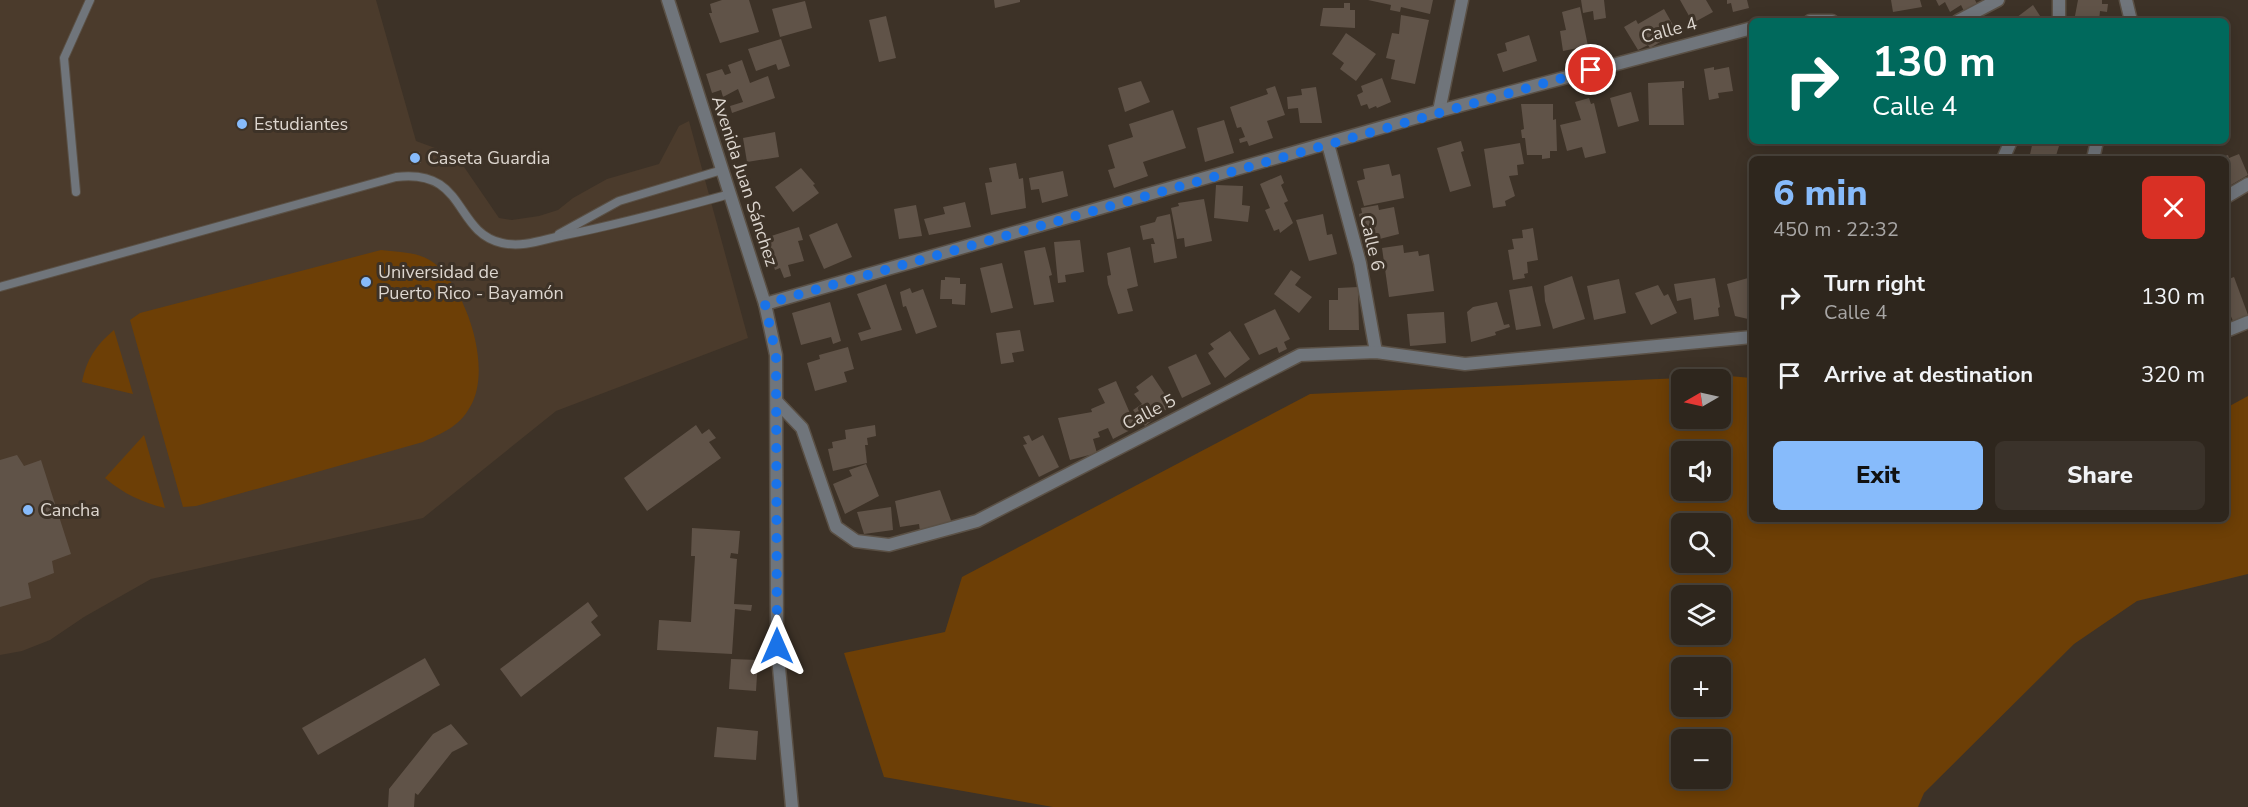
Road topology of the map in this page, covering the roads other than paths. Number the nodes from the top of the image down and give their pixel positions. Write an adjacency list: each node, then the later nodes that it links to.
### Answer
1 (90, 0): 15 (lane)
2 (668, 0): 13 (street, Avenida Juan Sánchez)
3 (1462, 0): 11 (street)
4 (1998, 0): 7 (street)
5 (2059, 0): 8 (street)
6 (2126, 0): 9 (street)
7 (1964, 18)
8 (2059, 18)
9 (2130, 18)
10 (1749, 29): 11 (street, Calle 4)
11 (1439, 111): 12 (street, Calle 4)
12 (1329, 144): 20 (street, Calle 4); 24 (street, Calle 6)
13 (722, 170): 16 (street, Avenida Juan Sánchez); 18 (lane)
14 (2248, 184): 17 (street)
15 (75, 192)
16 (730, 194): 18 (lane); 20 (street, Avenida Juan Sánchez)
17 (2229, 195)
18 (552, 237): 19 (lane)
19 (0, 287)
20 (765, 304): 25 (street, Avenida Juan Sánchez)
21 (2248, 322): 22 (street)
22 (2229, 330)
23 (1749, 337): 24 (street, Calle 5)
24 (1376, 352): 25 (street, Calle 5)
25 (777, 402): 26 (street, Avenida Juan Sánchez)
26 (792, 807)

